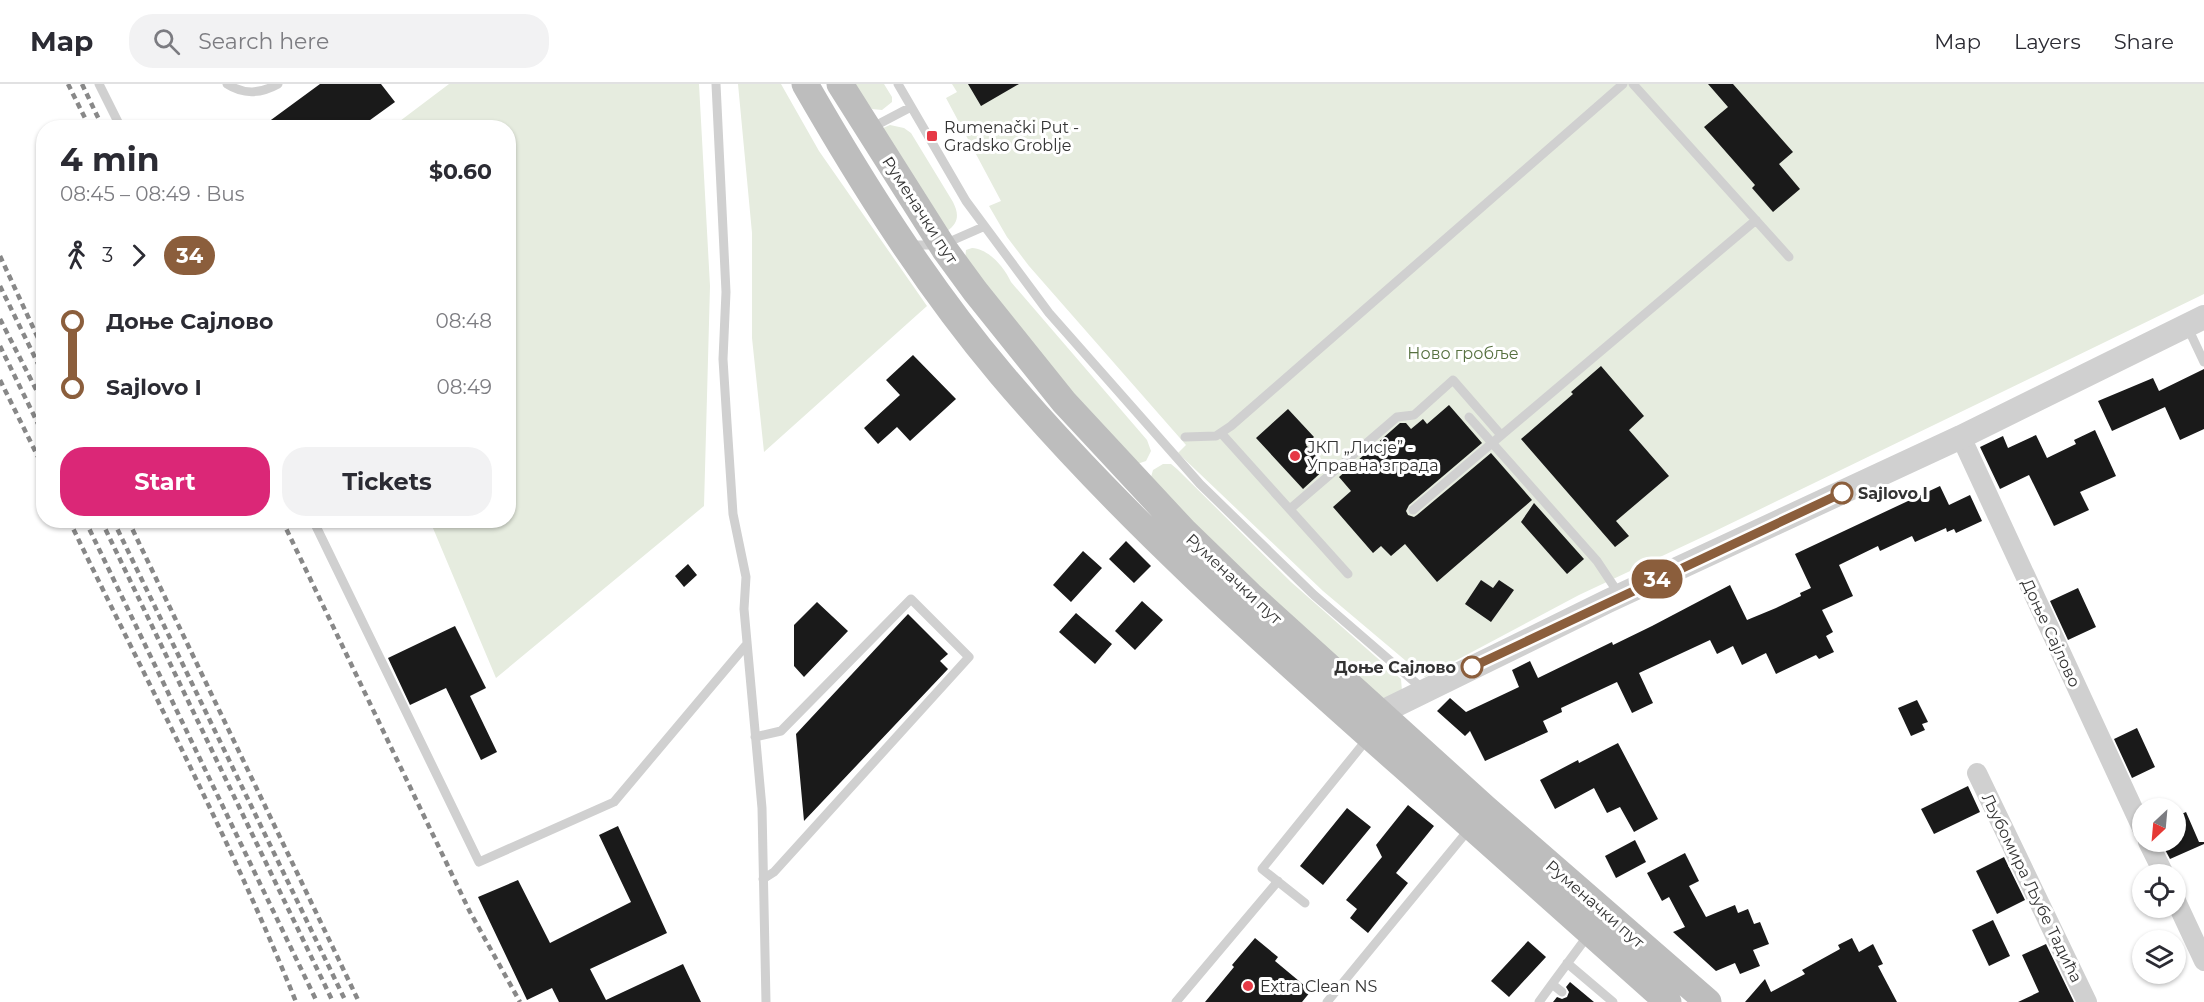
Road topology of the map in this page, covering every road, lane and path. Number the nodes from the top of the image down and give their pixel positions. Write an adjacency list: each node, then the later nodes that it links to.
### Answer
1 (99, 84): 11 (lane)
2 (227, 84): 3 (lane)
3 (278, 84)
4 (716, 84): 31 (lane)
5 (805, 84): 15 (main road, Руменачки пут)
6 (840, 84): 12 (main road, Руменачки пут)
7 (898, 84): 10 (lane)
8 (1623, 84): 21 (lane)
9 (1633, 84): 13 (lane)
10 (911, 107): 12 (lane); 14 (lane)
11 (117, 120)
12 (868, 130): 16 (main road, Руменачки пут)
13 (1756, 220): 17 (lane); 22 (lane)
14 (983, 227): 16 (lane); 32 (lane)
15 (905, 245): 16 (lane); 33 (main road, Руменачки пут)
16 (942, 245): 33 (main road, Руменачки пут)
17 (1789, 257)
18 (2195, 321): 19 (lane); 24 (street)
19 (2204, 362)
20 (1469, 417): 25 (lane)
21 (1221, 433): 23 (lane); 26 (lane)
22 (1502, 435): 25 (lane); 26 (lane)
23 (1185, 437)
24 (1960, 437): 30 (street); 36 (street, Доње Сајлово)
25 (1492, 443): 27 (lane); 30 (lane)
26 (1290, 509): 29 (lane)
27 (1413, 510)
28 (317, 528): 31 (lane)
29 (1348, 574)
30 (1621, 596): 32 (street)
31 (747, 644): 34 (lane)
32 (1424, 690): 33 (street)
33 (1374, 724): 37 (main road, Руменачки пут); 39 (lane); 53 (main road, Руменачки пут)
34 (755, 737): 38 (lane); 38 (lane)
35 (1977, 773): 54 (street, Љубомира Љубе Тадића)
36 (2132, 807)
37 (1471, 826): 42 (main road, Руменачки пут); 49 (lane)
38 (763, 879): 47 (lane)
39 (1278, 881): 40 (lane); 48 (lane)
40 (1305, 903)
41 (2184, 918): 43 (street)
42 (1590, 932): 44 (lane); 52 (main road, Руменачки пут)
43 (2204, 961)
44 (1567, 963): 45 (lane); 51 (lane)
45 (1552, 984): 46 (lane); 50 (lane)
46 (1562, 992)
47 (766, 1002)
48 (1176, 1002)
49 (1327, 1002)
50 (1539, 1002)
51 (1613, 1002)
52 (1668, 1002)
53 (1708, 1002)
54 (2086, 1002)

